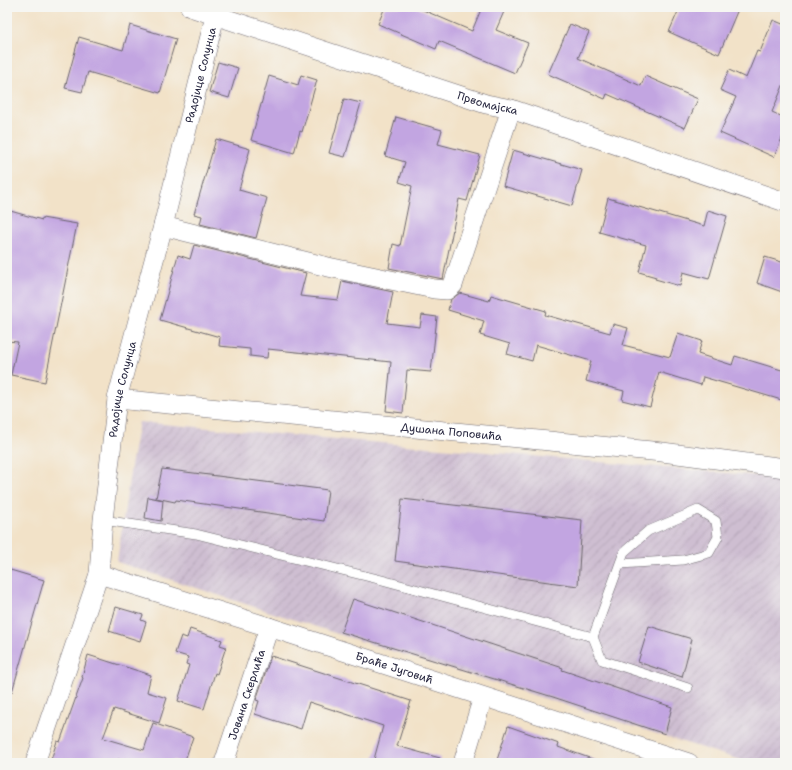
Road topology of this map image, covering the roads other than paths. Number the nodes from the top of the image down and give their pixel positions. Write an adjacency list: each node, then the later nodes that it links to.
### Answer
1 (190, 7): 2 (street, Првомајска)
2 (215, 16): 3 (street, Првомајска); 5 (street, Радојице Солунца)
3 (511, 109): 4 (street, Првомајска); 5 (street)
4 (785, 202)
5 (163, 226): 6 (street, Радојице Солунца)
6 (117, 399): 7 (street, Душана Поповића); 8 (street, Радојице Солунца)
7 (785, 468)
8 (103, 520): 10 (street, Радојице Солунца); 12 (lane)
9 (620, 564): 9 (lane); 12 (lane)
10 (99, 574): 11 (street, Браће Југовић); 15 (street, Радојице Солунца)
11 (269, 627): 14 (street, Браће Југовић); 16 (street, Јована Скерлића)
12 (593, 637): 13 (lane)
13 (688, 688)
14 (483, 697): 17 (street); 18 (street, Браће Југовић)
15 (35, 763)
16 (224, 763)
17 (463, 763)
18 (689, 763)

